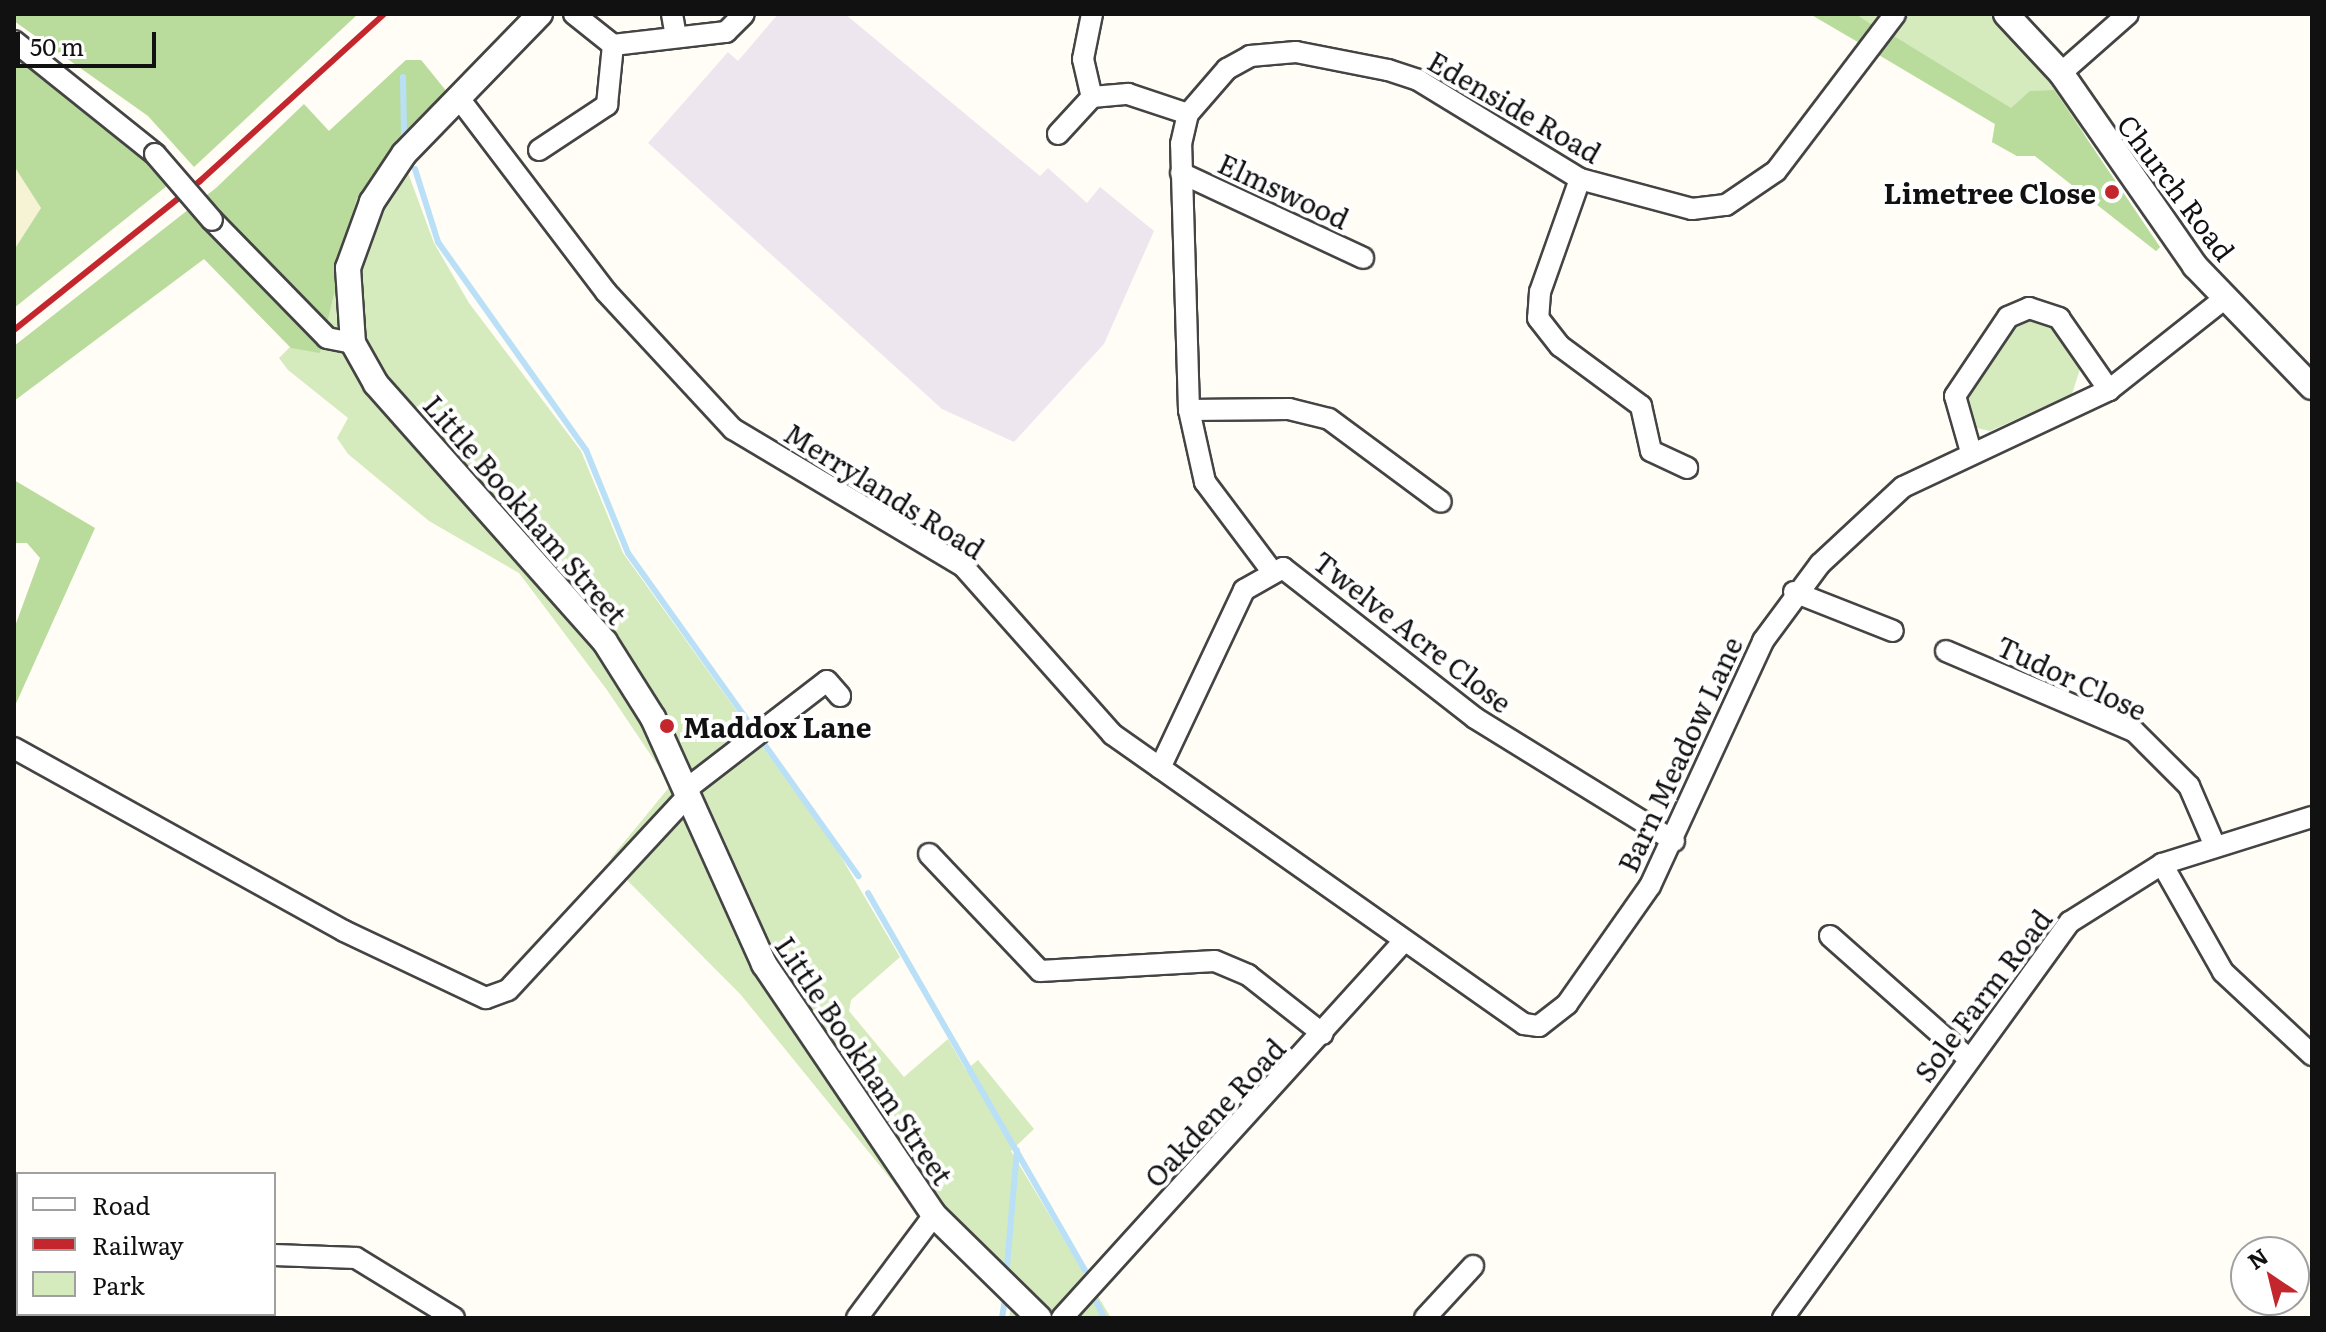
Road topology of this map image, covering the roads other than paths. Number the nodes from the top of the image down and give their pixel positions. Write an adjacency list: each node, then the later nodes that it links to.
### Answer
1 (540, 14): 13 (street)
2 (574, 14): 11 (street)
3 (672, 14): 9 (street)
4 (744, 14): 9 (street)
5 (1092, 14): 14 (street)
6 (1895, 14): 19 (street, Edenside Road)
7 (2006, 14): 12 (street, Church Road)
8 (2128, 14): 12 (street)
9 (676, 36): 11 (street)
10 (14, 41): 22 (street, bridge)
11 (613, 45): 17 (street)
12 (2061, 73): 21 (street, Church Road)
13 (458, 97): 22 (street, Little Bookham Street); 35 (street, Merrylands Road)
14 (1092, 97): 15 (street); 16 (street)
15 (1188, 114): 18 (street); 19 (street, Edenside Road)
16 (1058, 134)
17 (539, 150)
18 (1181, 173): 20 (street, Elmswood); 25 (street)
19 (1580, 179): 27 (street)
20 (1363, 258)
21 (2225, 298): 23 (street, Church Road); 24 (street, Barn Meadow Lane)
22 (353, 343): 36 (street, Little Bookham Street)
23 (2312, 387)
24 (2109, 390): 26 (street, Barn Meadow Lane); 26 (street)
25 (1189, 410): 28 (street); 29 (street)
26 (1971, 452): 30 (street, Barn Meadow Lane)
27 (1687, 468)
28 (1441, 502)
29 (1271, 570): 35 (street, Twelve Acre Close); 38 (street, Twelve Acre Close)
30 (1794, 592): 31 (street); 38 (street, Barn Meadow Lane)
31 (1893, 631)
32 (1946, 651): 39 (street, Tudor Close)
33 (840, 696): 36 (street)
34 (14, 748): 36 (street)
35 (1160, 768): 43 (street, Merrylands Road)
36 (685, 794): 47 (street, Little Bookham Street)
37 (2312, 817): 39 (street, Sole Farm Road)
38 (1674, 841): 43 (street, Barn Meadow Lane)
39 (2215, 846): 41 (street, Sole Farm Road)
40 (929, 854): 44 (street)
41 (2162, 864): 45 (street); 46 (street, Sole Farm Road)
42 (1830, 936): 46 (street)
43 (1404, 941): 44 (street, Oakdene Road)
44 (1323, 1034): 53 (street, Oakdene Road)
45 (2312, 1055)
46 (1969, 1059): 55 (street, Sole Farm Road)
47 (934, 1215): 51 (street); 52 (street, Little Bookham Street)
48 (276, 1255): 50 (street)
49 (1473, 1266): 54 (street)
50 (454, 1318)
51 (857, 1318)
52 (1039, 1318)
53 (1062, 1318)
54 (1425, 1318)
55 (1783, 1318)

